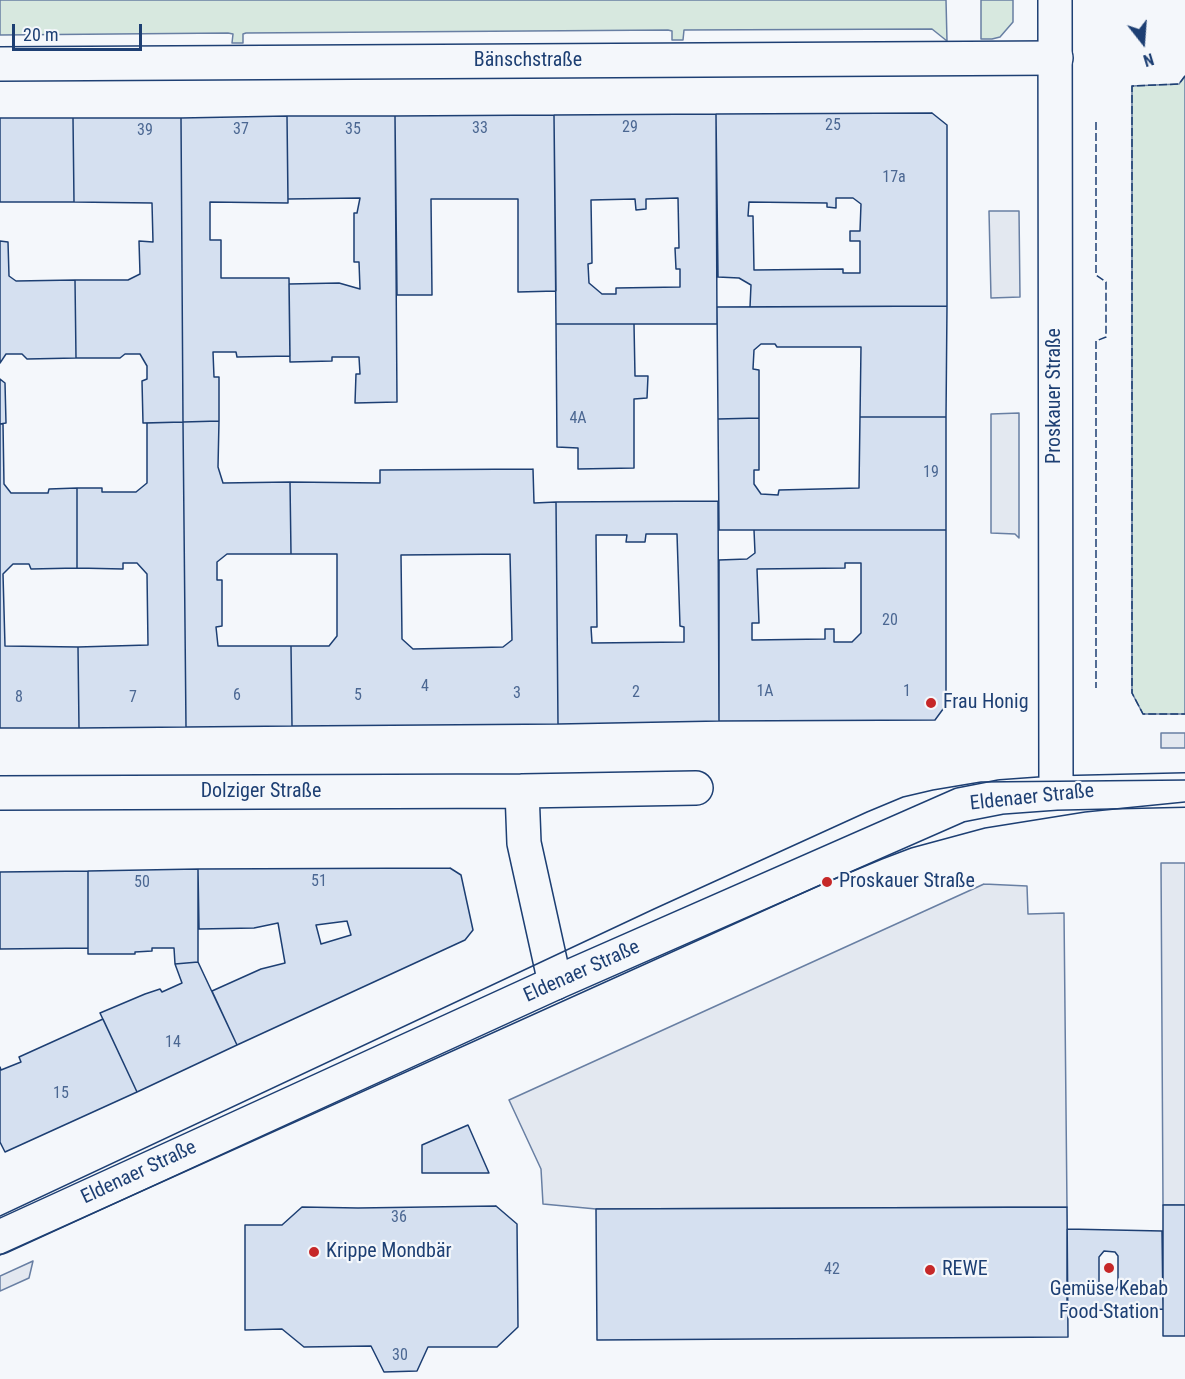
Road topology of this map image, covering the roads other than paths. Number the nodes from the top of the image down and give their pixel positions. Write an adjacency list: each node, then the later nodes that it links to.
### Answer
1 (1056, 0): 2 (street, Proskauer Straße)
2 (1056, 58): 3 (street, Bänschstraße); 7 (street, Proskauer Straße)
3 (0, 64)
4 (696, 788): 6 (street, Dolziger Straße)
5 (1185, 790): 7 (street, Eldenaer Straße)
6 (522, 791): 8 (street, Dolziger Straße); 9 (street)
7 (1056, 792): 9 (street, Eldenaer Straße)
8 (0, 793)
9 (555, 983): 10 (street, Eldenaer Straße)
10 (0, 1237)

